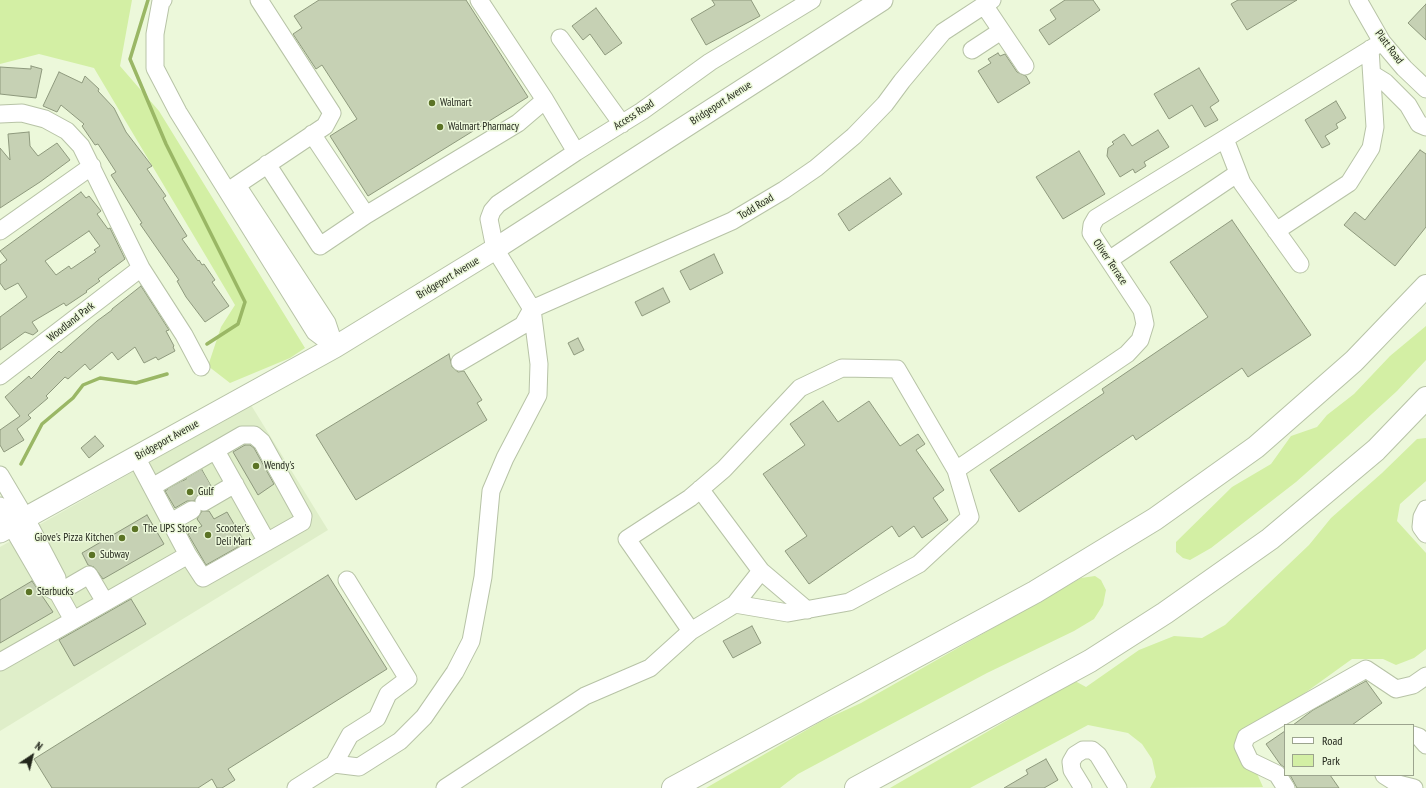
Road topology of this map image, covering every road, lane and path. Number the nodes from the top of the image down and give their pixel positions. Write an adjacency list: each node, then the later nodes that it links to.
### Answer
1 (163, 0): 25 (street)
2 (259, 0): 19 (street)
3 (479, 0): 15 (street)
4 (812, 0): 17 (street, Access Road)
5 (882, 0): 29 (main road, Bridgeport Avenue)
6 (1358, 0): 10 (street, Platt Road)
7 (988, 3): 8 (street); 34 (street, Todd Road)
8 (1001, 31): 11 (street); 12 (street)
9 (560, 38): 17 (street)
10 (1376, 45): 13 (street); 14 (street, Platt Road); 20 (street, Oliver Terrace)
11 (972, 50)
12 (1025, 66)
13 (1372, 74): 18 (street); 28 (street)
14 (1426, 89)
15 (545, 100): 21 (street); 26 (street)
16 (0, 114): 23 (street)
17 (622, 124): 21 (street, Access Road)
18 (1426, 127)
19 (312, 134): 22 (street); 26 (street)
20 (1225, 139): 24 (street); 30 (street, Oliver Terrace)
21 (576, 152): 29 (street, Access Road)
22 (267, 164): 25 (street); 26 (street)
23 (92, 166): 27 (street); 32 (street)
24 (1238, 173): 28 (street); 30 (street)
25 (232, 187): 35 (street)
26 (366, 215)
27 (0, 230)
28 (1276, 231): 31 (street)
29 (495, 249): 34 (street); 35 (main road, Bridgeport Avenue)
30 (1109, 260): 42 (street, Oliver Terrace)
31 (1300, 264)
32 (141, 268): 37 (street); 38 (street, Woodland Park)
33 (1426, 286): 70 (highway)
34 (532, 309): 36 (street); 66 (street)
35 (335, 347): 41 (main road, Bridgeport Avenue)
36 (460, 362)
37 (201, 367)
38 (0, 376)
39 (1426, 398): 71 (highway)
40 (216, 451): 44 (street); 45 (street); 52 (street)
41 (136, 457): 45 (street); 49 (main road, Bridgeport Avenue)
42 (956, 470): 46 (street); 59 (street)
43 (0, 475): 49 (street)
44 (235, 484): 50 (street); 52 (street)
45 (152, 486): 50 (street)
46 (700, 489): 54 (street); 61 (street)
47 (0, 506): 49 (street)
48 (1426, 509): 51 (street)
49 (12, 525): 56 (street)
50 (173, 527): 52 (street); 53 (street)
51 (1426, 534)
52 (260, 546): 53 (street)
53 (188, 555): 57 (street)
54 (761, 571): 58 (street); 59 (street)
55 (347, 580): 66 (street)
56 (58, 593): 57 (street); 60 (street)
57 (105, 602): 60 (street)
58 (735, 604): 59 (street); 61 (street)
59 (807, 610)
60 (73, 620): 62 (street)
61 (691, 631): 69 (street)
62 (0, 662)
63 (1426, 676): 74 (street)
64 (1414, 735): 65 (street)
65 (1426, 745)
66 (334, 764): 68 (street)
67 (1385, 776): 75 (street)
68 (296, 788)
69 (446, 788)
70 (673, 788)
71 (856, 788)
72 (1083, 788): 73 (street)
73 (1118, 788)
74 (1286, 788)
75 (1414, 788)

